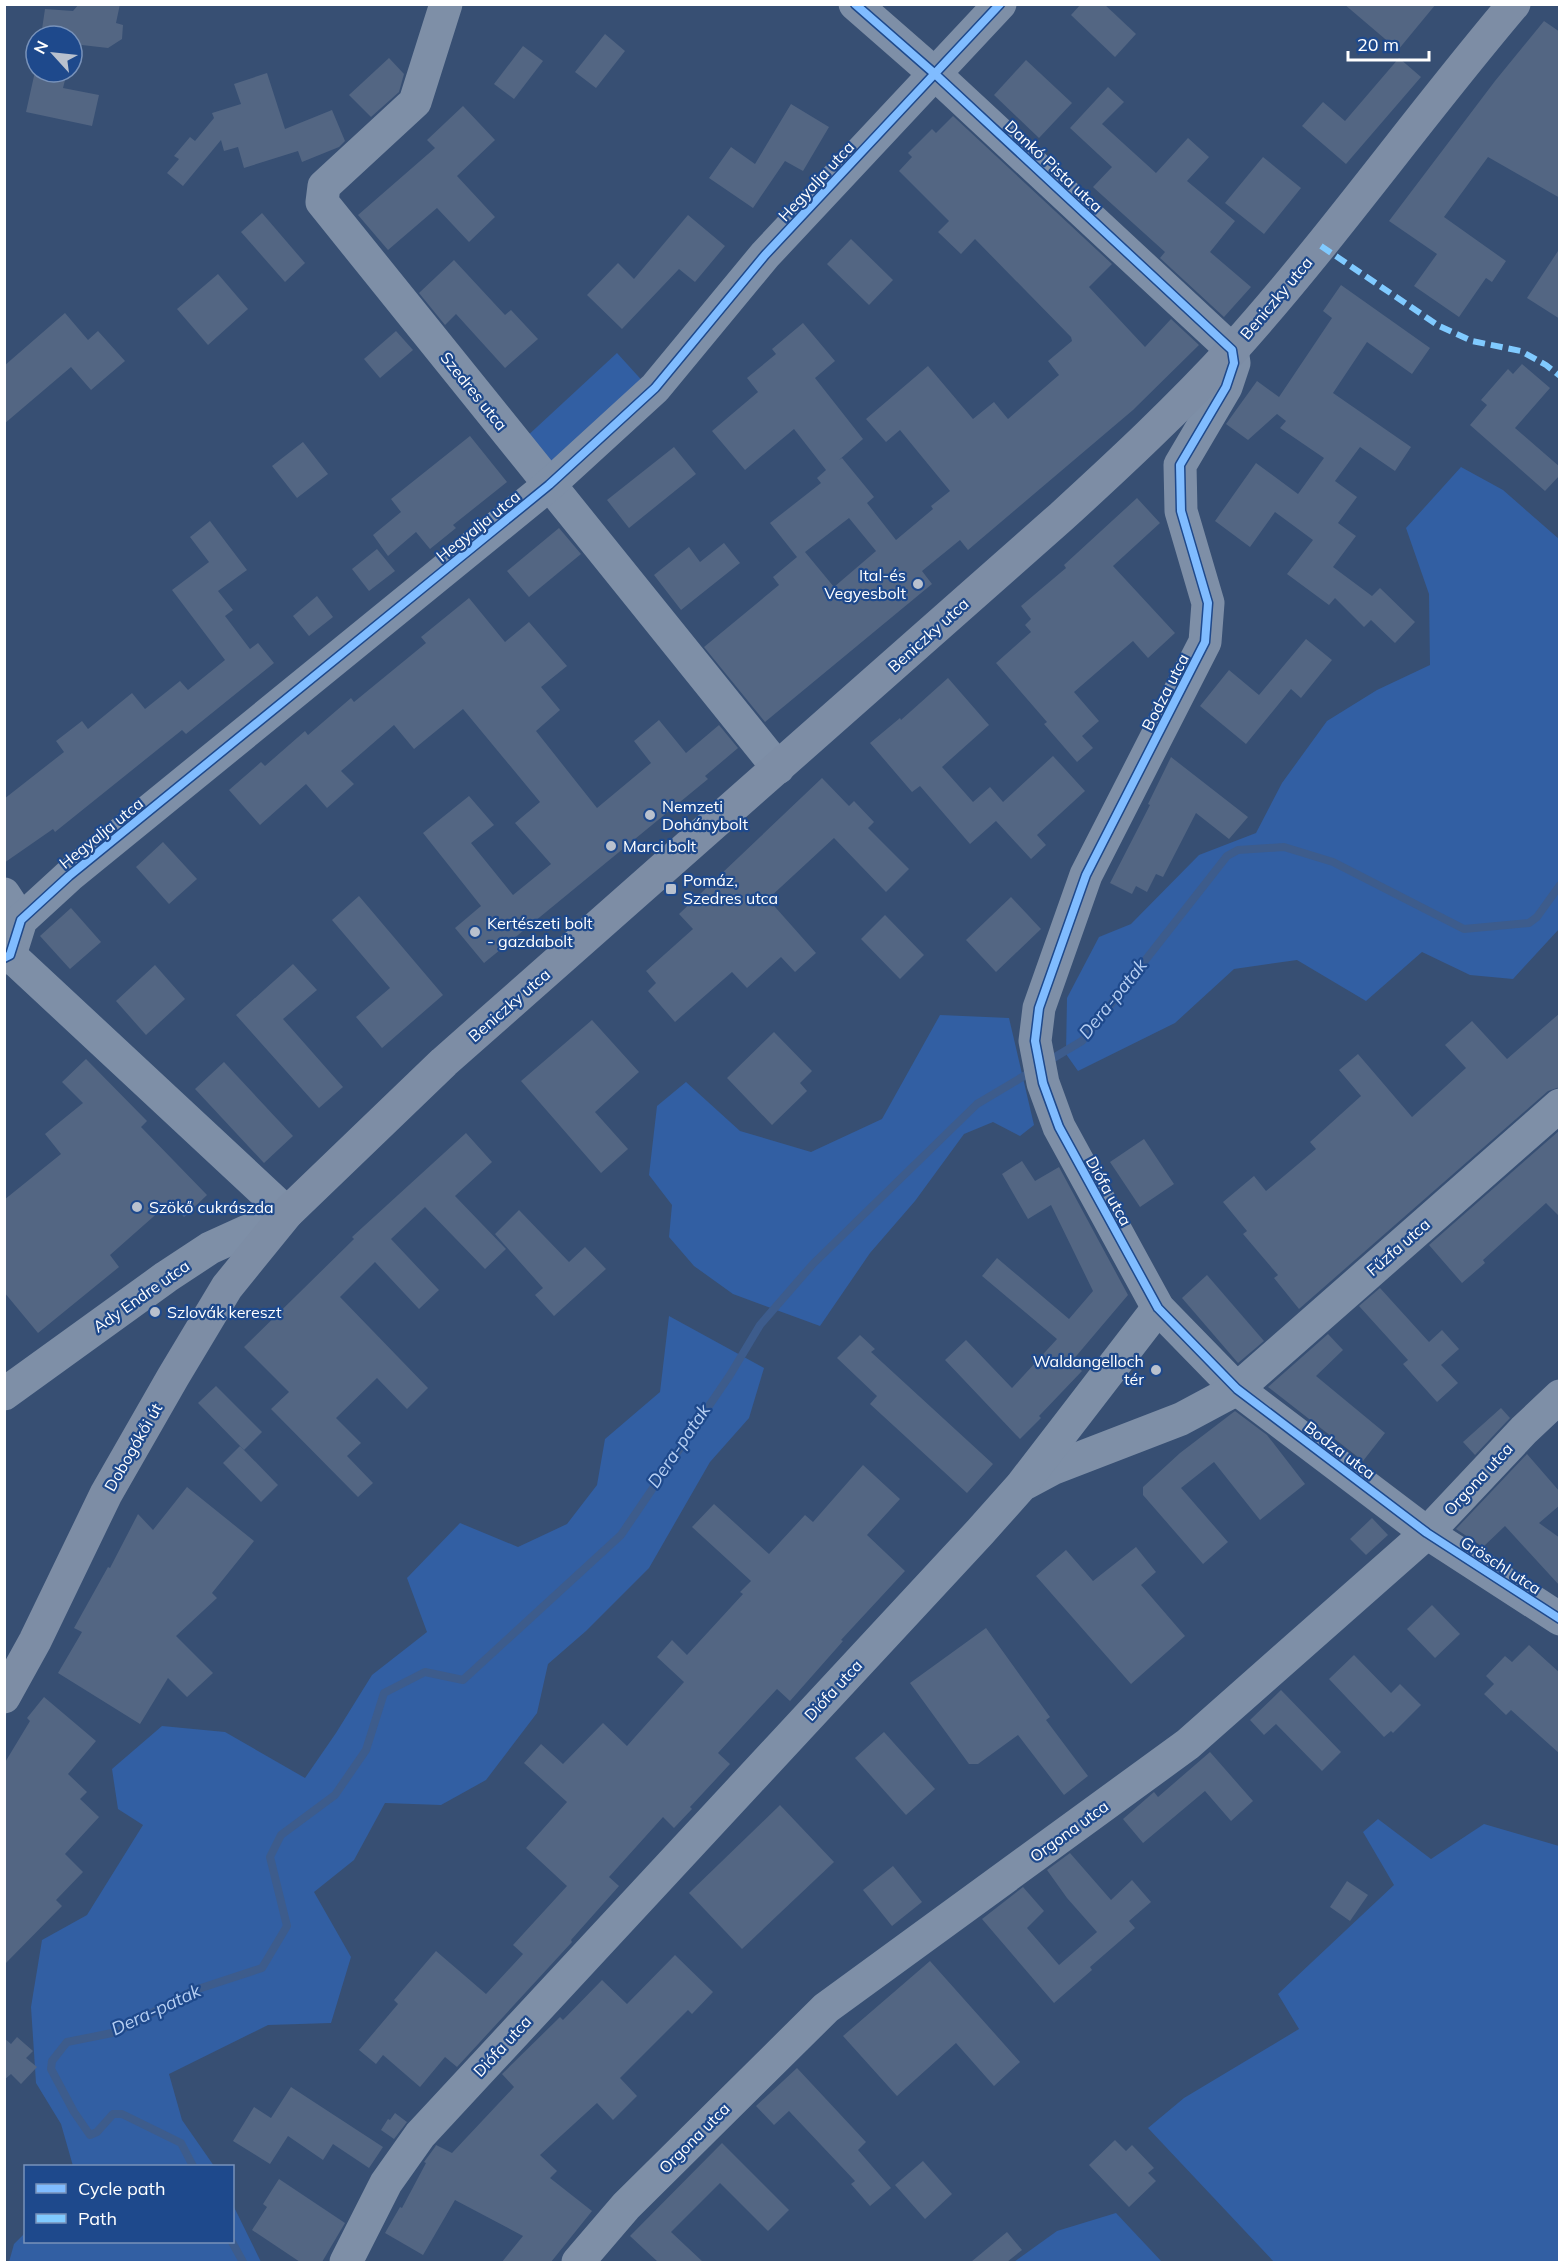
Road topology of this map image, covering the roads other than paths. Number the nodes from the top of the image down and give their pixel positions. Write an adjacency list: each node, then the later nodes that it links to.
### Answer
1 (446, 4): 7 (street, Szedres utca)
2 (855, 4): 5 (street, Dankó Pista utca)
3 (1000, 4): 5 (street, Hegyalja utca)
4 (1514, 4): 6 (main road, Beniczky utca)
5 (935, 74): 6 (street, Dankó Pista utca); 7 (street, Hegyalja utca)
6 (1232, 350): 8 (main road, Beniczky utca); 11 (street, Bodza utca)
7 (549, 485): 8 (street, Szedres utca); 9 (street, Hegyalja utca)
8 (778, 768): 13 (main road, Beniczky utca)
9 (13, 907): 10 (street, Hegyalja utca)
10 (8, 956): 13 (street)
11 (1043, 1083): 14 (street, Diófa utca)
12 (1560, 1105): 15 (street, Fűzfa utca)
13 (286, 1213): 16 (street, Ady Endre utca); 21 (main road, Dobogókői út)
14 (1158, 1308): 15 (street); 18 (street, Diófa utca)
15 (1237, 1389): 18 (street); 19 (street, Bodza utca)
16 (4, 1394)
17 (1560, 1396): 19 (street, Orgona utca)
18 (1021, 1486): 22 (street, Diófa utca)
19 (1427, 1533): 20 (street, Gröschl utca); 23 (street, Orgona utca)
20 (1560, 1619)
21 (4, 1697)
22 (346, 2262)
23 (578, 2262)

